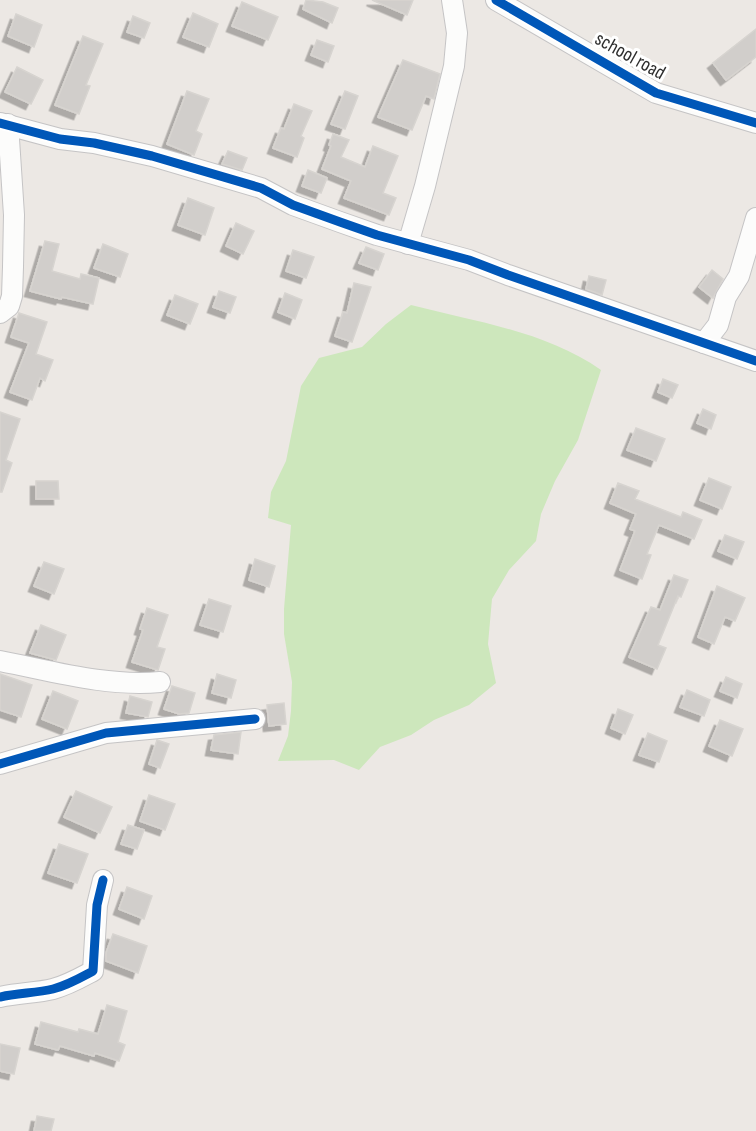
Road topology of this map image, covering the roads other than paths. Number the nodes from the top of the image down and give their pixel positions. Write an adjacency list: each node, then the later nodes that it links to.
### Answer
1 (452, 0): 6 (street)
2 (496, 0): 4 (street, school road)
3 (4, 123): 6 (street); 7 (street)
4 (756, 123)
5 (756, 218): 8 (street)
6 (408, 244): 8 (street)
7 (0, 313)
8 (704, 343): 9 (street)
9 (756, 361)
10 (0, 661): 11 (street)
11 (160, 682)
12 (255, 718): 13 (street)
13 (0, 764)
14 (103, 880): 15 (street)
15 (0, 997)

